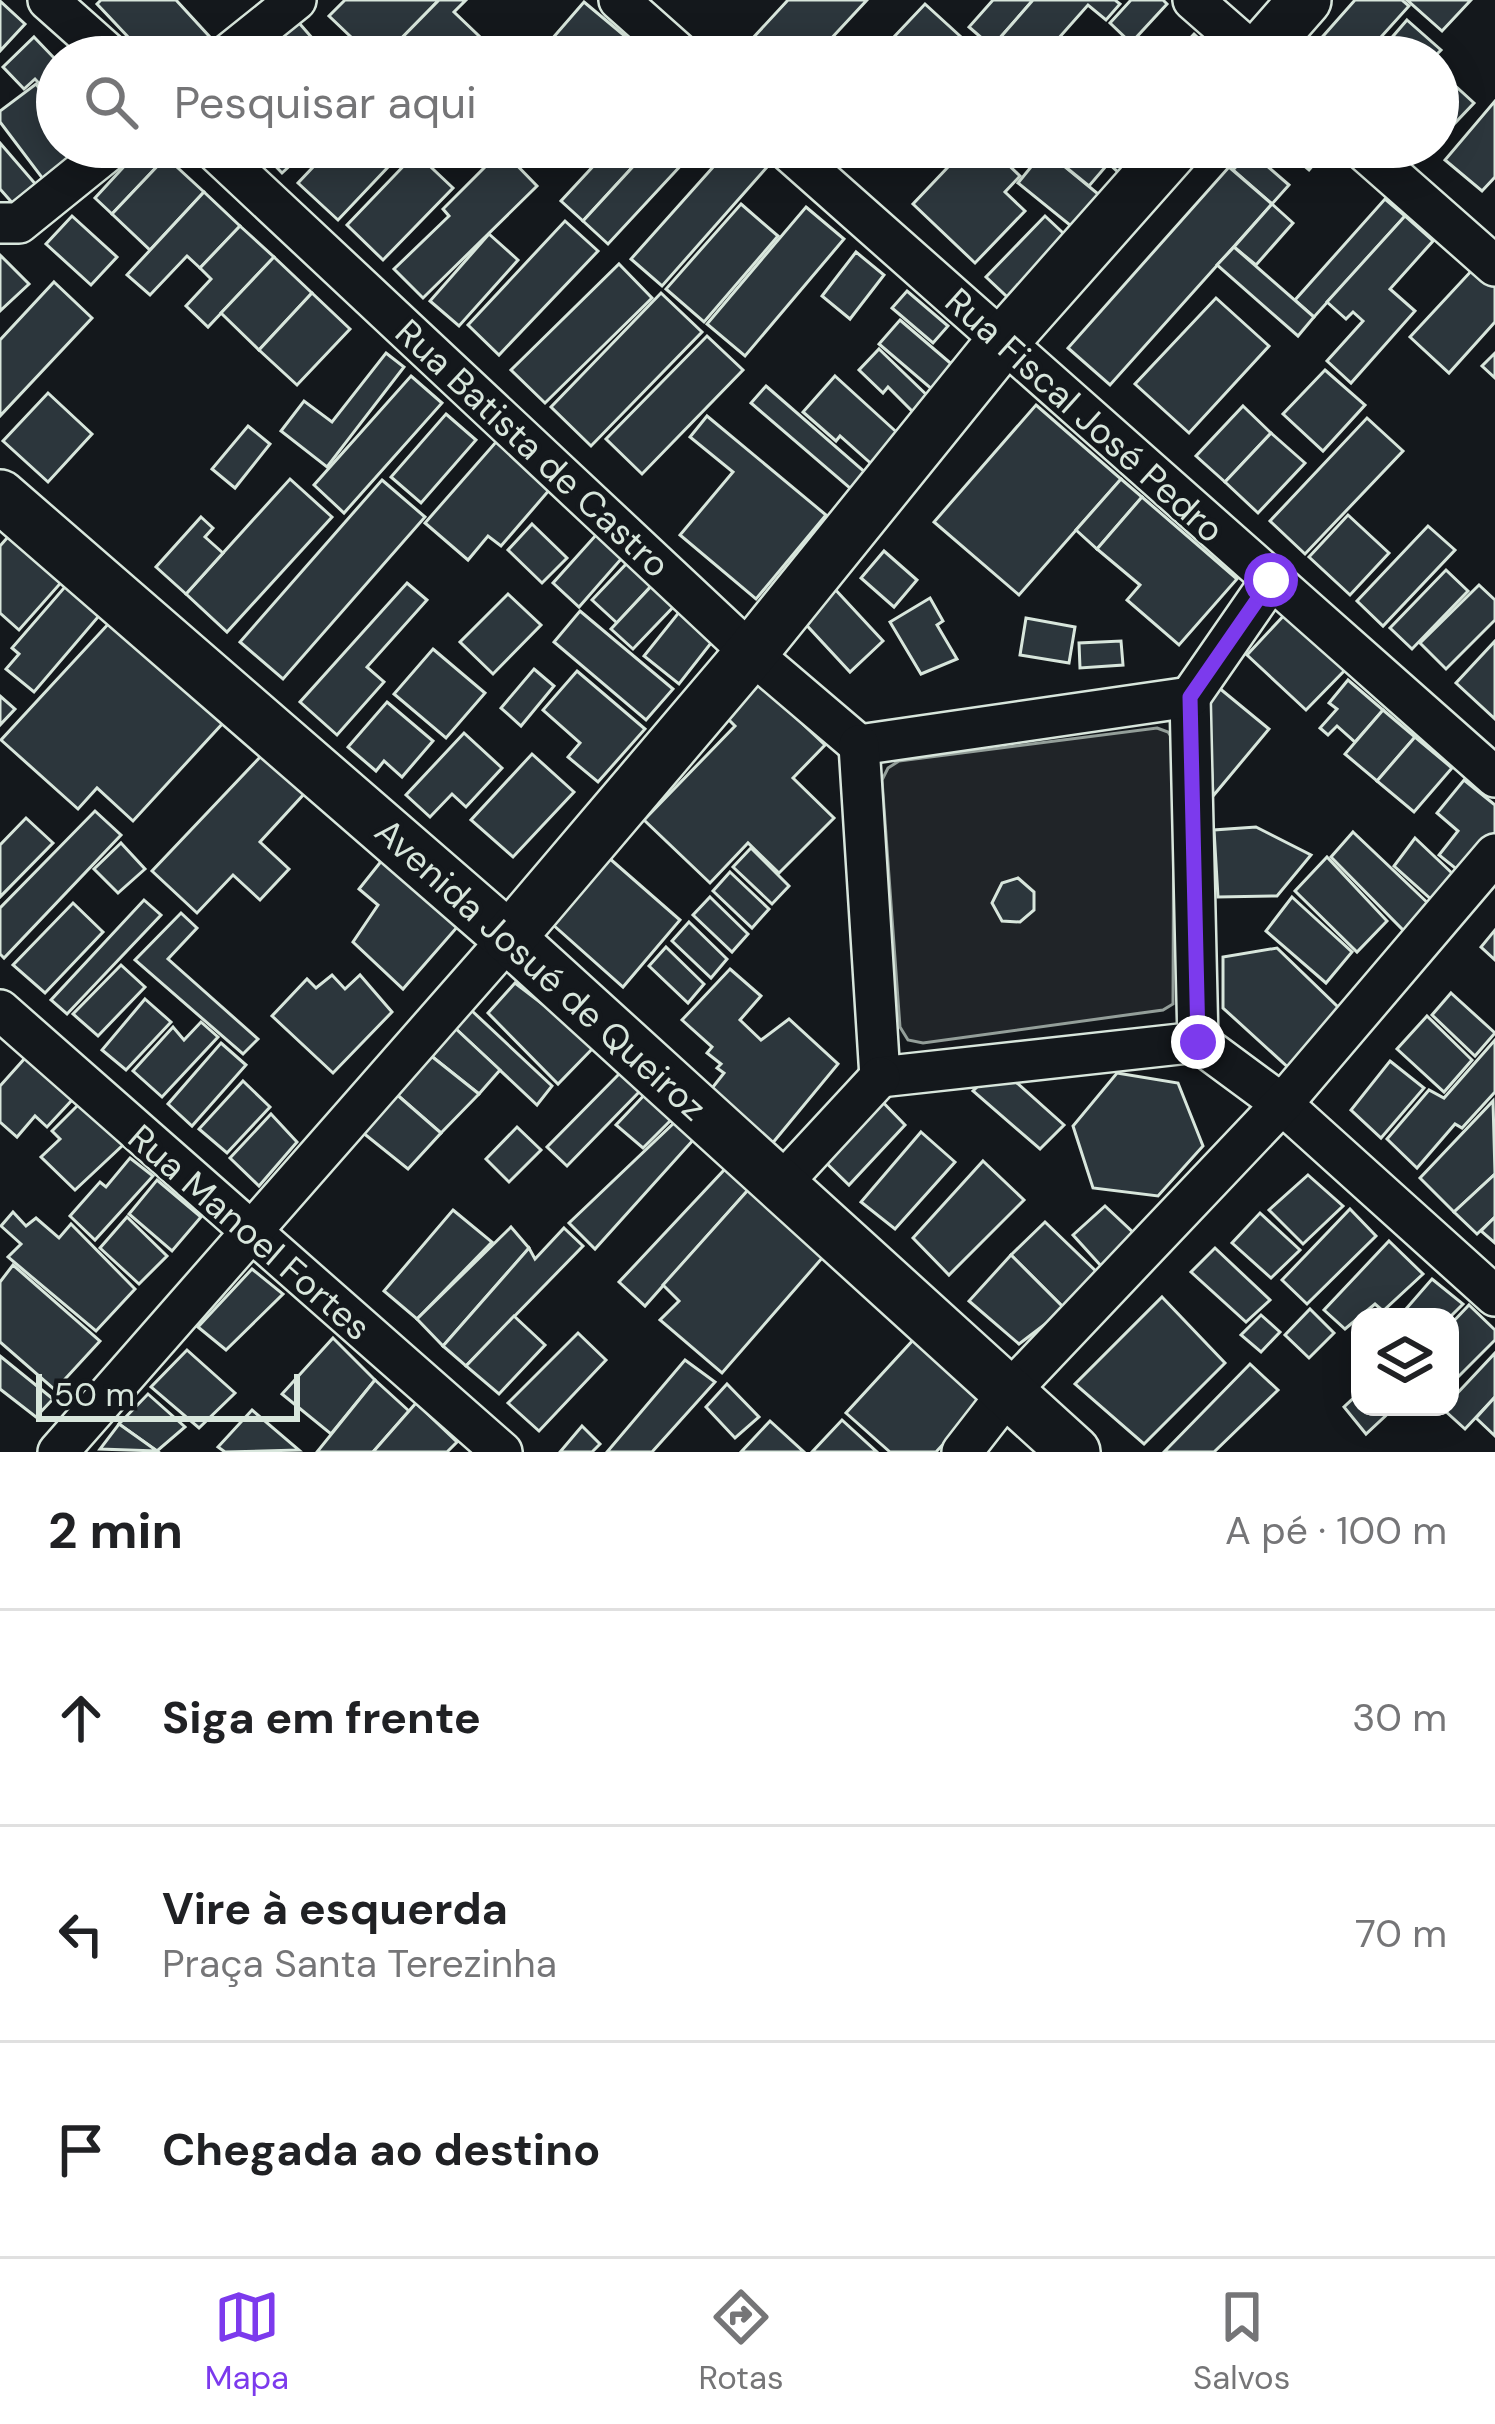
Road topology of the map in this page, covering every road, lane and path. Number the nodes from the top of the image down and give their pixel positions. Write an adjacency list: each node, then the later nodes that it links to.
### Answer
1 (48, 0): 6 (street)
2 (296, 0): 7 (street)
3 (619, 0): 8 (street)
4 (1193, 0): 9 (street)
5 (1305, 0): 10 (main road)
6 (88, 36)
7 (251, 36)
8 (659, 36)
9 (1234, 36)
10 (1274, 36)
11 (87, 168): 16 (street)
12 (233, 168): 21 (street, Rua Batista de Castro)
13 (808, 168): 18 (street, Rua Fiscal José Pedro)
14 (1156, 168): 18 (main road)
15 (1384, 168): 17 (street)
16 (0, 223)
17 (1495, 266)
18 (1003, 341): 20 (street, Rua Fiscal José Pedro); 21 (main road)
19 (0, 496): 26 (main road, Avenida Josué de Queiroz)
20 (1271, 580): 22 (street); 24 (street, Rua Fiscal José Pedro)
21 (752, 653): 23 (street, Rua Batista de Castro); 26 (main road)
22 (1190, 697): 23 (street); 28 (street)
23 (859, 745): 29 (street)
24 (1495, 777)
25 (1495, 854): 30 (street)
26 (509, 938): 31 (main road, Avenida Josué de Queiroz); 32 (street)
27 (0, 1010): 32 (street, Rua Manoel Fortes)
28 (1198, 1042): 29 (street); 30 (street)
29 (880, 1077): 31 (street)
30 (1282, 1104): 33 (street); 34 (street)
31 (781, 1184): 34 (main road, Avenida Josué de Queiroz)
32 (252, 1234): 35 (street); 36 (street, Rua Manoel Fortes)
33 (1495, 1296)
34 (1006, 1394): 37 (street); 38 (main road, Avenida Josué de Queiroz)
35 (58, 1452)
36 (502, 1452)
37 (962, 1452)
38 (1073, 1452)

